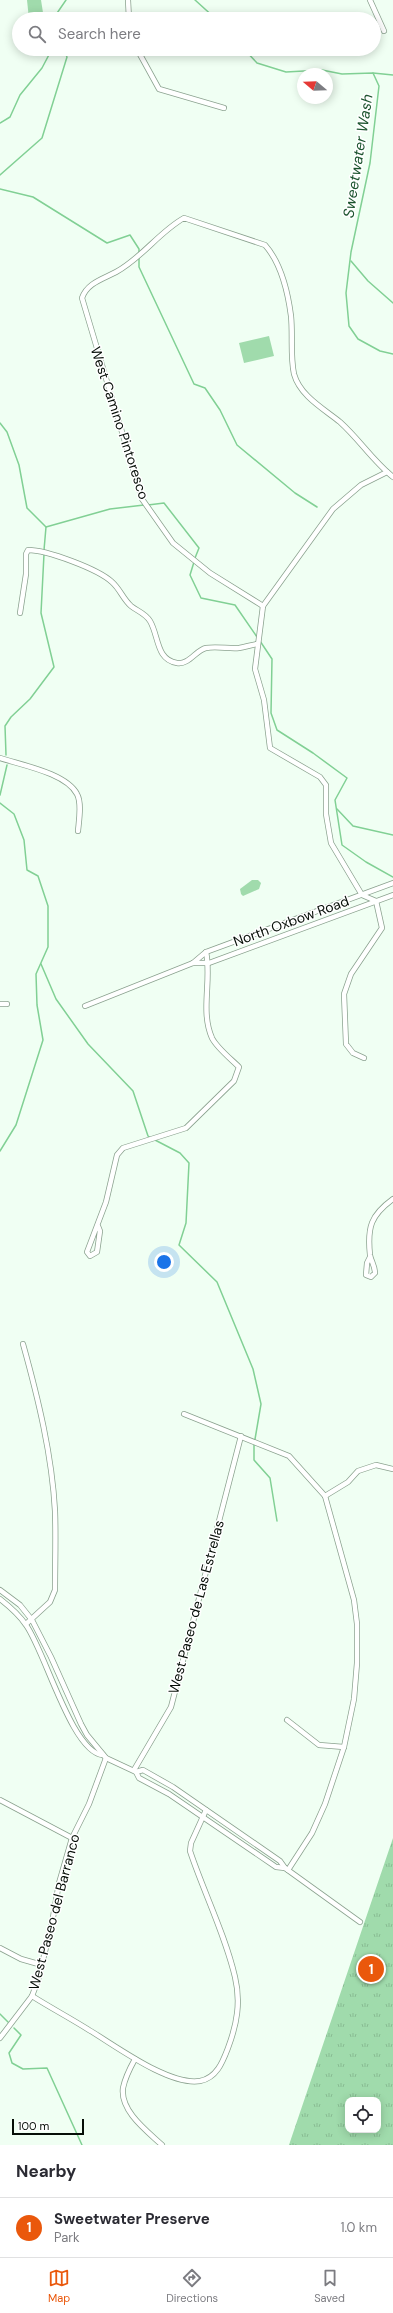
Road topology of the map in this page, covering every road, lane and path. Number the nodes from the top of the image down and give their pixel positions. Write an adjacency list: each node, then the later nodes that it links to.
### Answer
1 (128, 0): 3 (street)
2 (370, 0): 4 (street)
3 (129, 12)
4 (375, 12)
5 (381, 24): 6 (street)
6 (384, 31)
7 (142, 56): 8 (street)
8 (224, 108)
9 (387, 472): 10 (street); 11 (street); 11 (street, West Camino Pintoresco)
10 (393, 477)
11 (263, 606): 13 (street)
12 (20, 613): 13 (street)
13 (257, 644): 18 (street)
14 (0, 758): 15 (street)
15 (78, 831)
16 (393, 883): 18 (street, North Oxbow Road)
17 (393, 894): 19 (street, North Oxbow Road)
18 (362, 895): 19 (street); 20 (street, North Oxbow Road)
19 (376, 901): 21 (street, North Oxbow Road); 26 (street)
20 (206, 952): 21 (street); 22 (street, North Oxbow Road)
21 (209, 962): 22 (street, North Oxbow Road); 28 (street)
22 (193, 963): 25 (street, North Oxbow Road)
23 (0, 1004): 24 (street)
24 (7, 1004)
25 (85, 1006)
26 (364, 1058)
27 (393, 1199): 29 (street)
28 (98, 1226): 28 (street)
29 (370, 1257)
30 (23, 1344): 37 (street)
31 (184, 1414): 32 (street)
32 (241, 1436): 34 (street); 42 (street, West Paseo de Las Estrellas)
33 (393, 1469): 34 (street)
34 (325, 1496): 40 (street)
35 (0, 1590): 37 (street)
36 (0, 1599): 38 (street)
37 (32, 1620): 38 (street); 41 (street)
38 (26, 1624): 41 (street)
39 (287, 1720): 40 (street)
40 (344, 1747): 47 (street)
41 (104, 1756): 42 (street); 46 (street, West Paseo del Barranco)
42 (135, 1771): 44 (street); 45 (street)
43 (0, 1800): 46 (street)
44 (206, 1810): 45 (street); 47 (street)
45 (202, 1817): 47 (street); 53 (street)
46 (72, 1838): 50 (street, West Paseo del Barranco)
47 (287, 1869): 48 (street)
48 (360, 1922)
49 (0, 1948): 50 (street)
50 (42, 1965): 51 (street, West Paseo del Barranco)
51 (32, 1996): 52 (street, West Paseo del Barranco); 53 (street)
52 (0, 2038)
53 (134, 2058): 54 (street)
54 (162, 2145)

